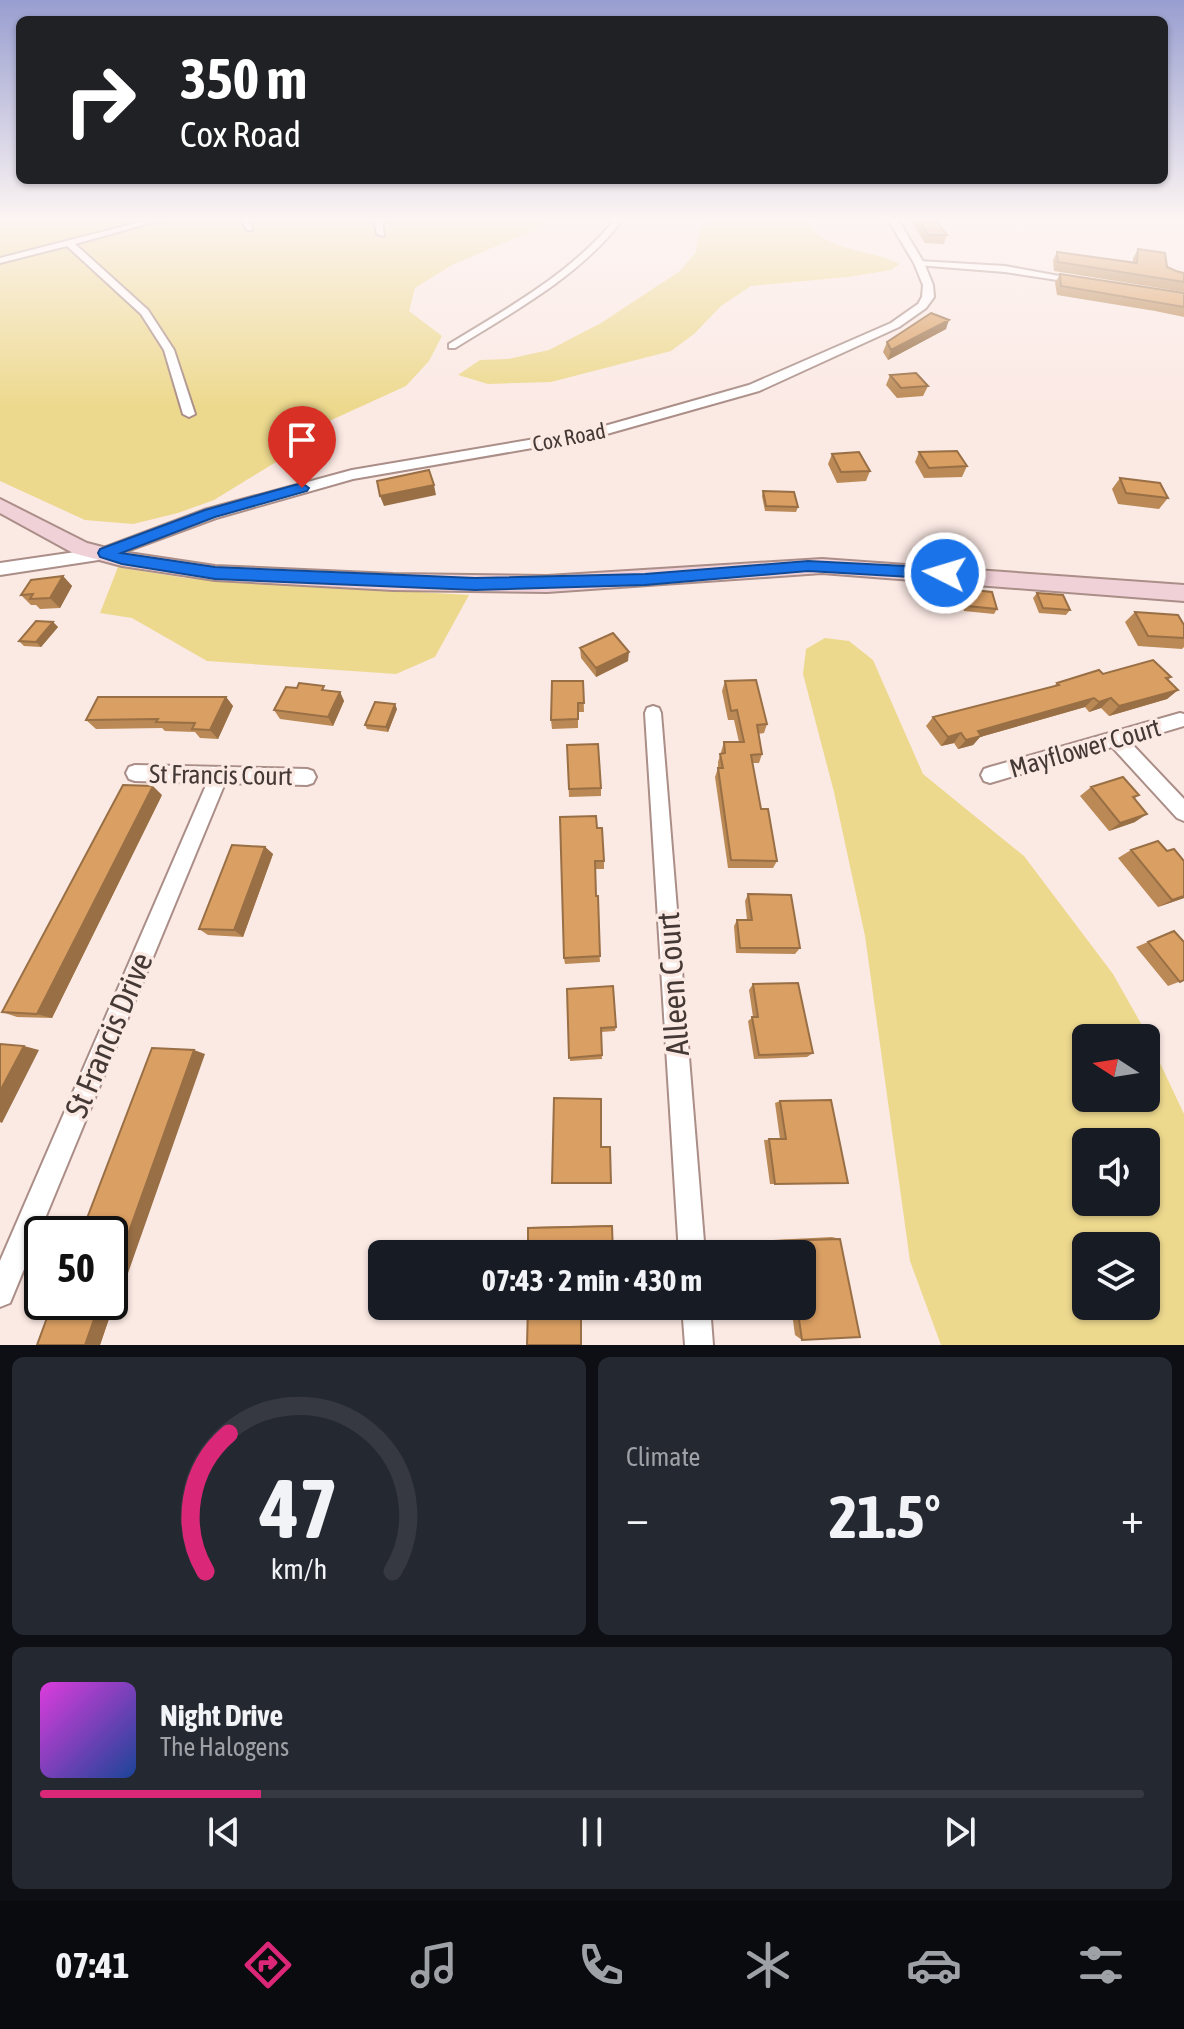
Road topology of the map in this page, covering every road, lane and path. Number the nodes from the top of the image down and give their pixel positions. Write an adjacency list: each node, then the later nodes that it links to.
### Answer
1 (111, 281): 7 (street)
2 (552, 281): 6 (street)
3 (926, 281): 9 (street, Cox Road)
4 (1081, 281): 5 (street)
5 (1089, 282)
6 (452, 346)
7 (189, 414)
8 (0, 505): 9 (main road)
9 (105, 553): 10 (street); 11 (main road)
10 (0, 569)
11 (1184, 593)
12 (653, 713): 20 (street, Alleen Court)
13 (1180, 720): 14 (street, Mayflower Court)
14 (1116, 739): 16 (street, Mayflower Court); 19 (street)
15 (135, 773): 18 (street, St Francis Court)
16 (990, 775)
17 (307, 777): 18 (street, St Francis Court)
18 (218, 778): 21 (street, St Francis Drive)
19 (1184, 812)
20 (691, 1240)
21 (0, 1293)
22 (697, 1320): 23 (street)
23 (699, 1345)

